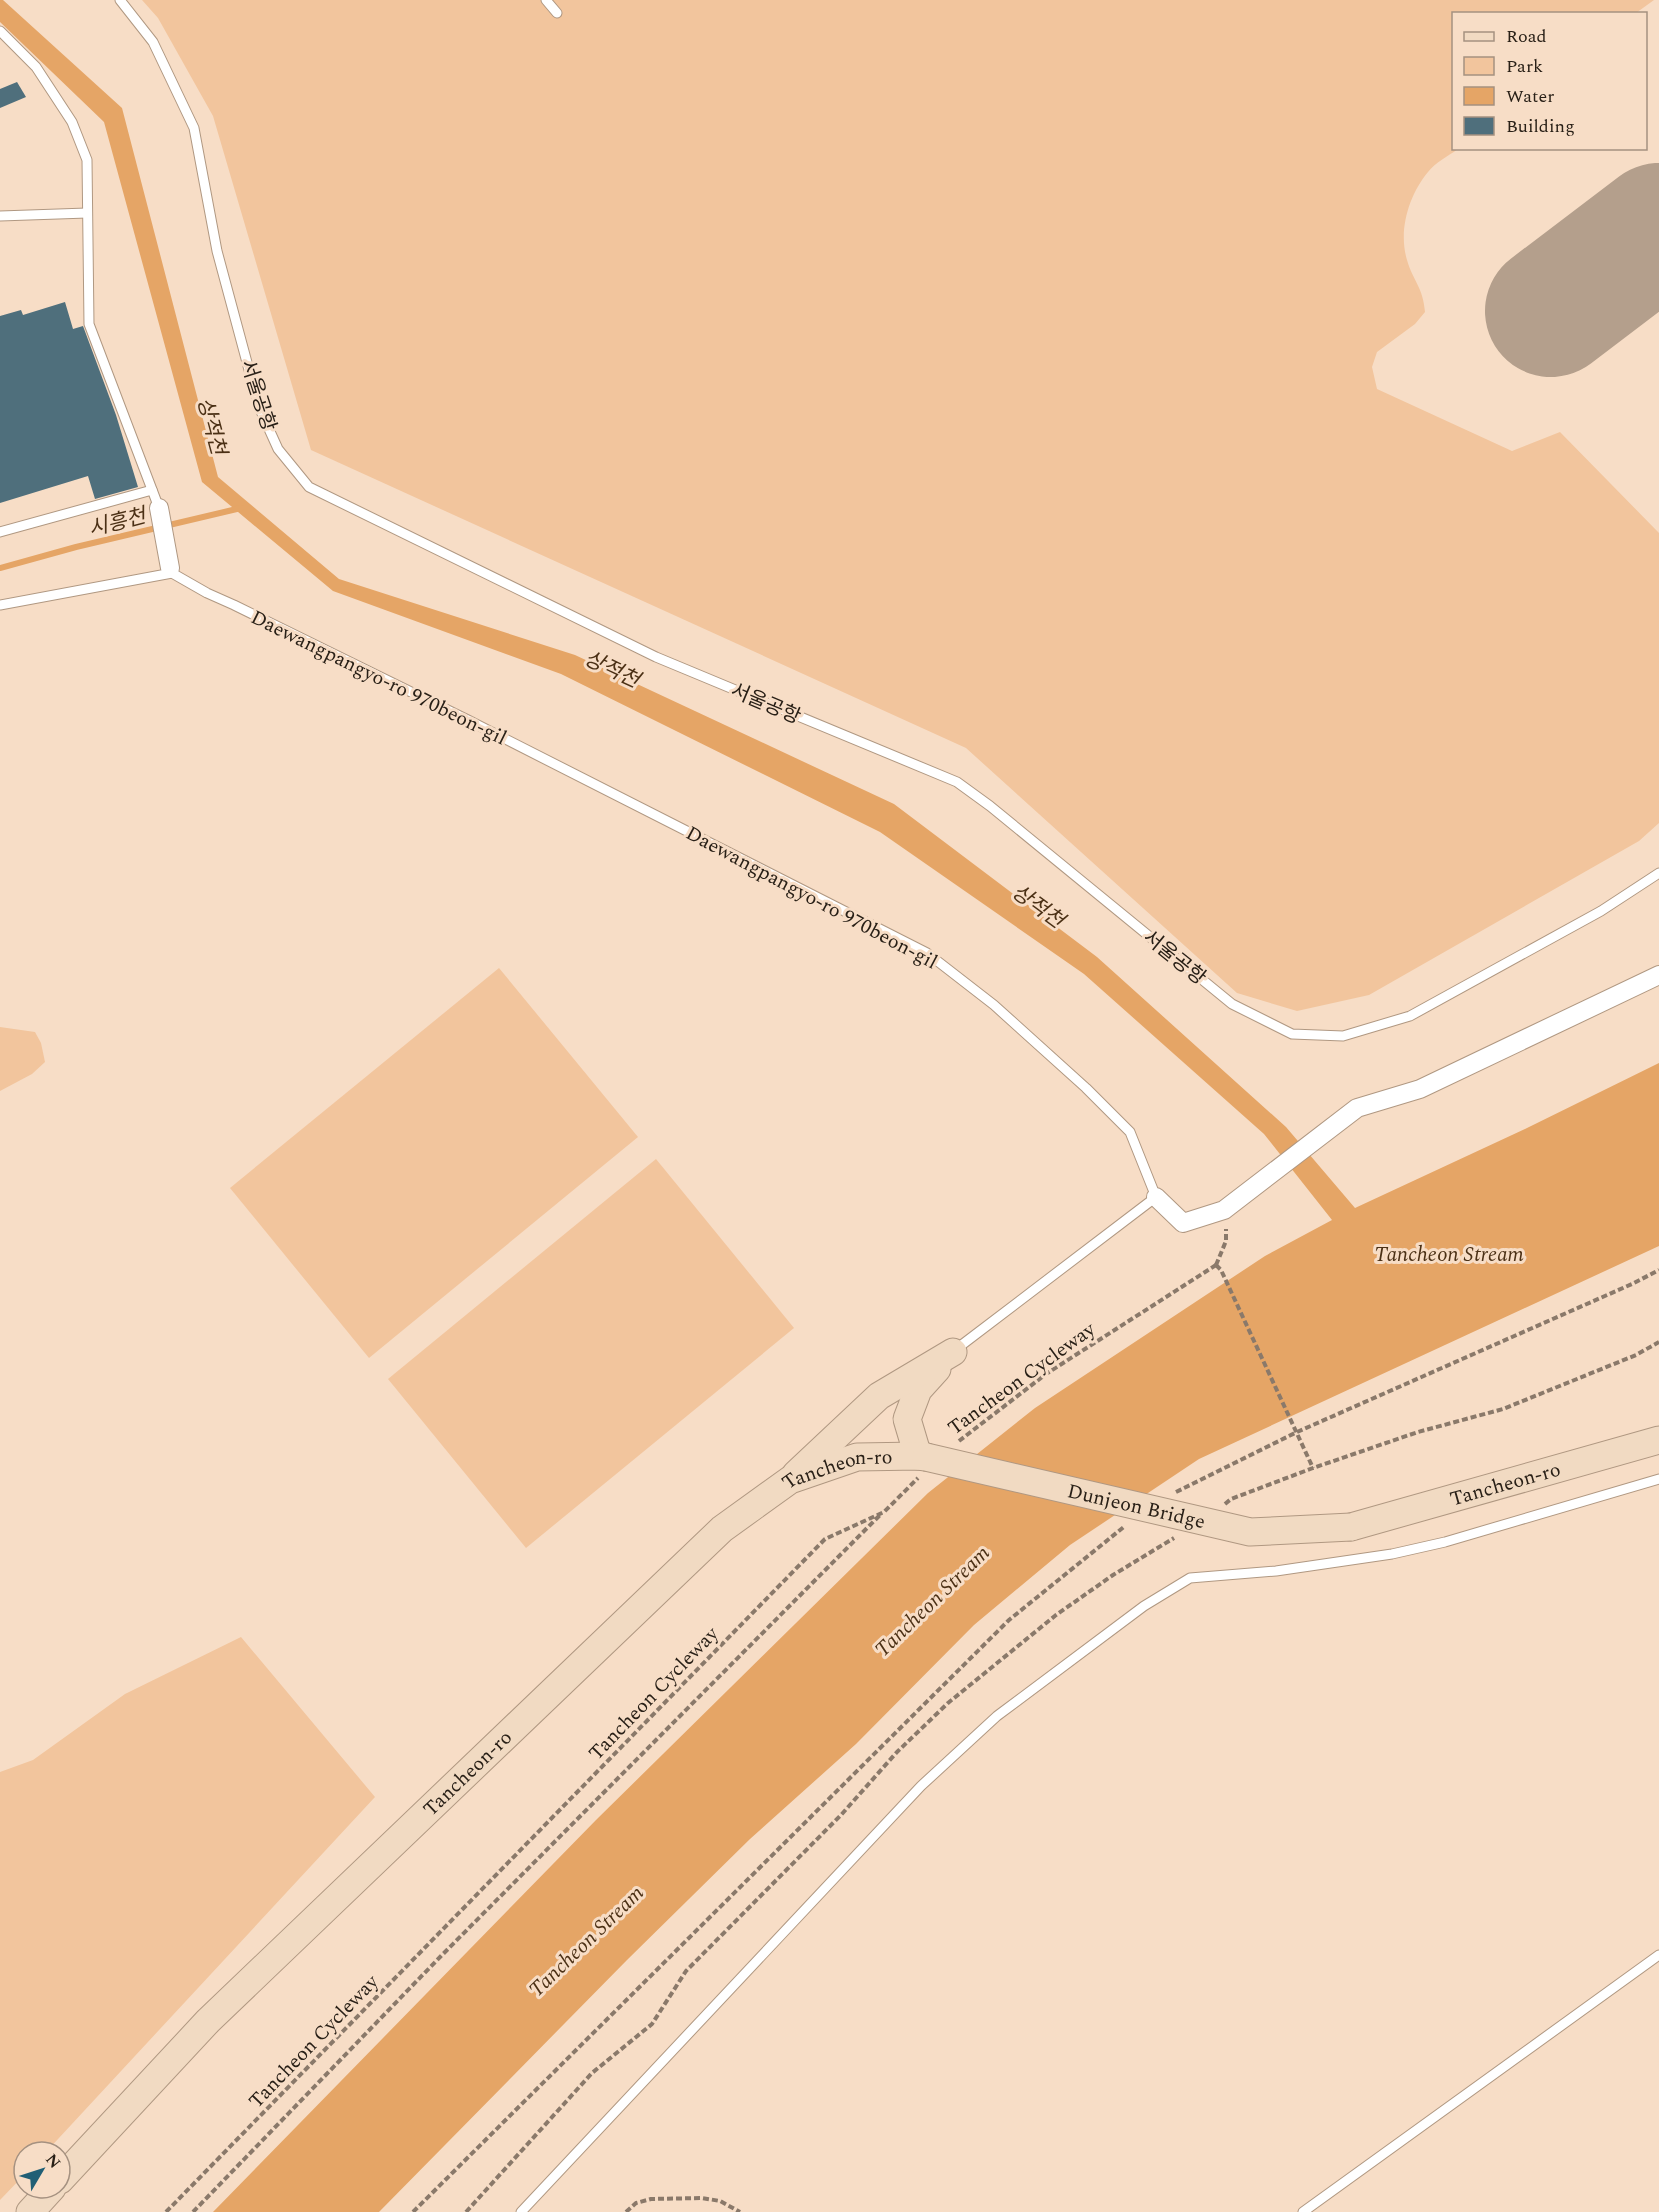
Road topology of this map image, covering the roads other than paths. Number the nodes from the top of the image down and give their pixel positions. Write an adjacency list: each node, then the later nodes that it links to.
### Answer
1 (120, 0): 12 (lane, 서울공항)
2 (546, 0): 3 (lane)
3 (557, 13)
4 (0, 31): 5 (lane)
5 (87, 213): 6 (lane); 7 (lane)
6 (0, 216)
7 (152, 490): 8 (lane); 9 (lane)
8 (159, 508): 10 (street)
9 (0, 532)
10 (171, 571): 11 (lane); 14 (lane, Daewangpangyo-ro 970beon-gil)
11 (0, 605)
12 (1659, 873)
13 (1659, 975): 14 (street)
14 (1156, 1197): 15 (lane)
15 (953, 1352): 17 (main road); 19 (main road)
16 (1659, 1440): 20 (main road, Tancheon-ro)
17 (930, 1458): 19 (main road, Tancheon-ro); 20 (main road, Dunjeon Bridge, bridge)
18 (1659, 1479): 25 (lane)
19 (790, 1480): 22 (main road, Tancheon-ro)
20 (1351, 1527)
21 (1659, 1955): 26 (lane)
22 (72, 2167)
23 (41, 2200): 24 (main road)
24 (30, 2212)
25 (521, 2212)
26 (1303, 2212)

